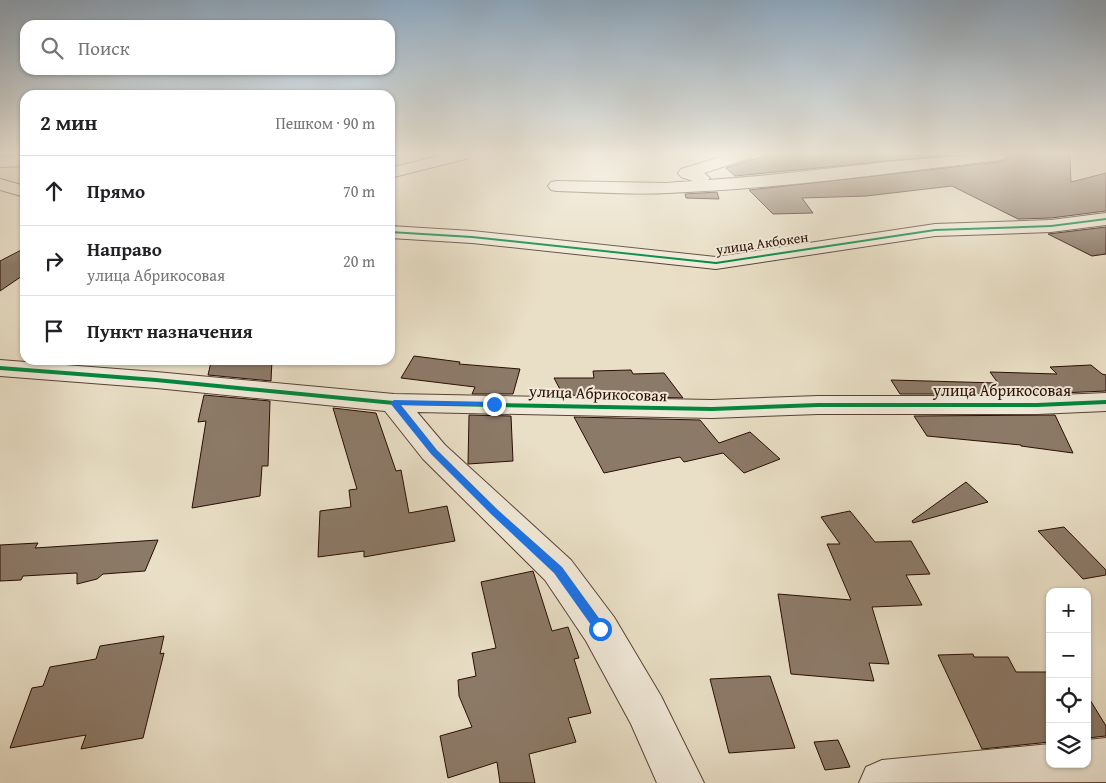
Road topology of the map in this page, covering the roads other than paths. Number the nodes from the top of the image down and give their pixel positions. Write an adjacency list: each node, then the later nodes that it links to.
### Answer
1 (1106, 214): 3 (street)
2 (1106, 219): 3 (street, улица Акбокен)
3 (1083, 223): 4 (street, улица Акбокен)
4 (395, 232)
5 (0, 368): 7 (street, улица Абрикосовая)
6 (1106, 402): 7 (street, улица Абрикосовая)
7 (394, 403): 11 (street)
8 (1106, 760): 9 (street)
9 (1091, 762)
10 (1046, 766): 12 (street)
11 (681, 783)
12 (882, 783)

